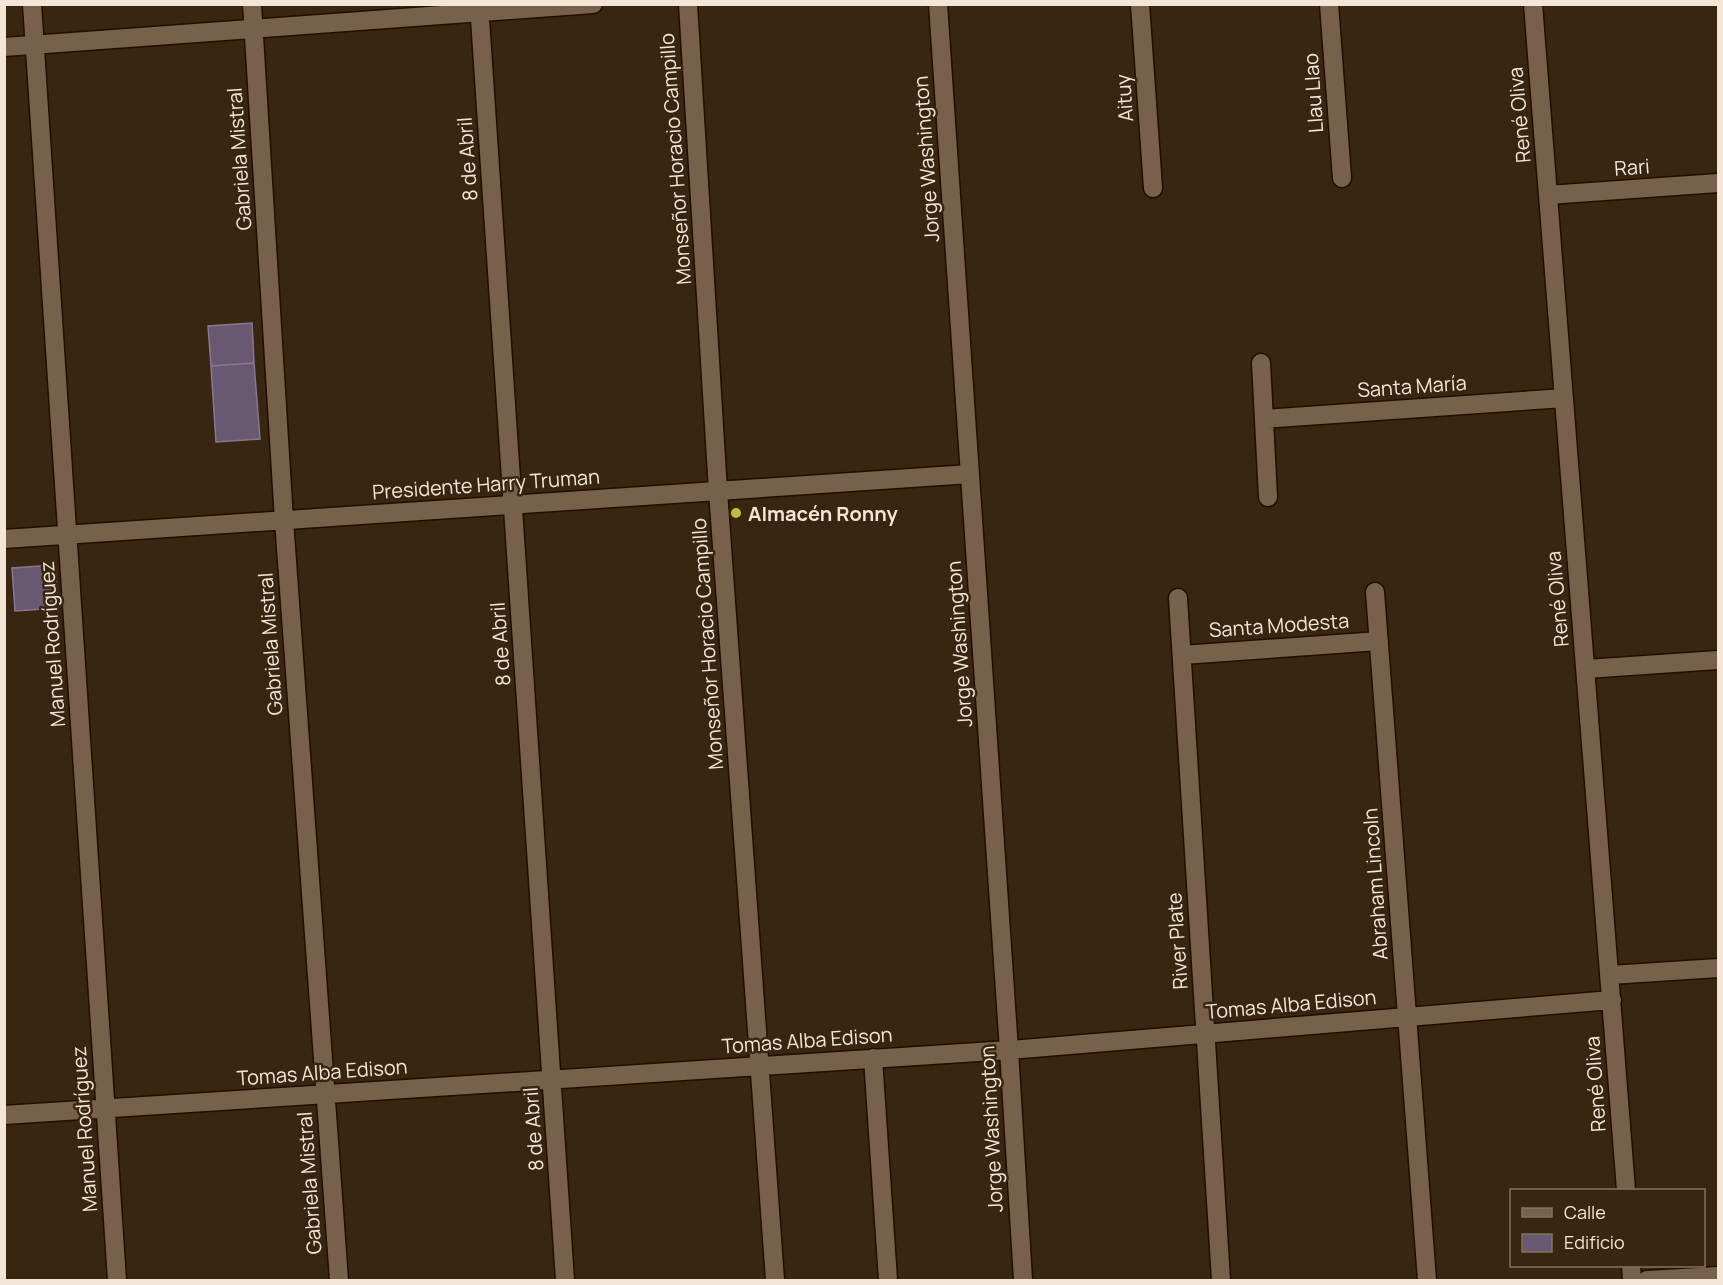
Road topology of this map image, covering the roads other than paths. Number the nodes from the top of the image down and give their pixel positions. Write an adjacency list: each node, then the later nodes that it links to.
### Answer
1 (32, 4): 11 (street, Manuel Rodríguez)
2 (252, 4): 10 (street, Gabriela Mistral)
3 (593, 4): 9 (street)
4 (688, 4): 21 (street, Monseñor Horacio Campillo)
5 (938, 4): 20 (street, Jorge Washington)
6 (1140, 4): 15 (street, Aituy)
7 (1329, 4): 13 (street, Llau Llao)
8 (1533, 4): 16 (street, René Oliva)
9 (479, 9): 10 (street); 23 (street, 8 de Abril)
10 (253, 29): 11 (street); 24 (street, Gabriela Mistral)
11 (35, 45): 12 (street); 25 (street, Manuel Rodríguez)
12 (4, 47)
13 (1342, 178)
14 (1719, 183): 16 (street, Rari)
15 (1153, 188)
16 (1548, 195): 18 (street, René Oliva)
17 (1261, 363): 19 (street)
18 (1564, 398): 19 (street, Santa María); 32 (street, René Oliva)
19 (1264, 419): 22 (street)
20 (970, 474): 21 (street, Presidente Harry Truman); 38 (street, Jorge Washington)
21 (718, 491): 23 (street, Presidente Harry Truman); 40 (street, Monseñor Horacio Campillo)
22 (1268, 497)
23 (513, 505): 24 (street, Presidente Harry Truman); 41 (street, 8 de Abril)
24 (284, 520): 25 (street, Presidente Harry Truman); 42 (street, Gabriela Mistral)
25 (67, 535): 26 (street, Presidente Harry Truman); 43 (street, Manuel Rodríguez)
26 (4, 539)
27 (1375, 592): 29 (street, Abraham Lincoln)
28 (1178, 598): 30 (street, River Plate)
29 (1379, 641): 30 (street, Santa Modesta); 36 (street, Abraham Lincoln)
30 (1182, 655): 37 (street, River Plate)
31 (1719, 660): 32 (street)
32 (1586, 669): 34 (street, René Oliva)
33 (1719, 968): 34 (street)
34 (1610, 975): 35 (street, René Oliva)
35 (1612, 1000): 36 (street, Tomas Alba Edison); 45 (street, René Oliva)
36 (1407, 1017): 37 (street, Tomas Alba Edison); 54 (street, Abraham Lincoln)
37 (1205, 1033): 38 (street, Tomas Alba Edison); 53 (street, River Plate)
38 (1009, 1050): 39 (street, Tomas Alba Edison); 52 (street, Jorge Washington)
39 (873, 1058): 40 (street, Tomas Alba Edison); 51 (street)
40 (759, 1066): 41 (street, Tomas Alba Edison); 50 (street, Monseñor Horacio Campillo)
41 (552, 1079): 42 (street, Tomas Alba Edison); 49 (street, 8 de Abril)
42 (325, 1094): 43 (street, Tomas Alba Edison); 48 (street, Gabriela Mistral)
43 (106, 1108): 44 (street, Tomas Alba Edison); 47 (street, Manuel Rodríguez)
44 (4, 1115)
45 (1626, 1189)
46 (1719, 1276): 55 (street)
47 (117, 1281)
48 (339, 1281)
49 (565, 1281)
50 (775, 1281)
51 (888, 1281)
52 (1023, 1281)
53 (1221, 1281)
54 (1427, 1281)
55 (1647, 1281)

